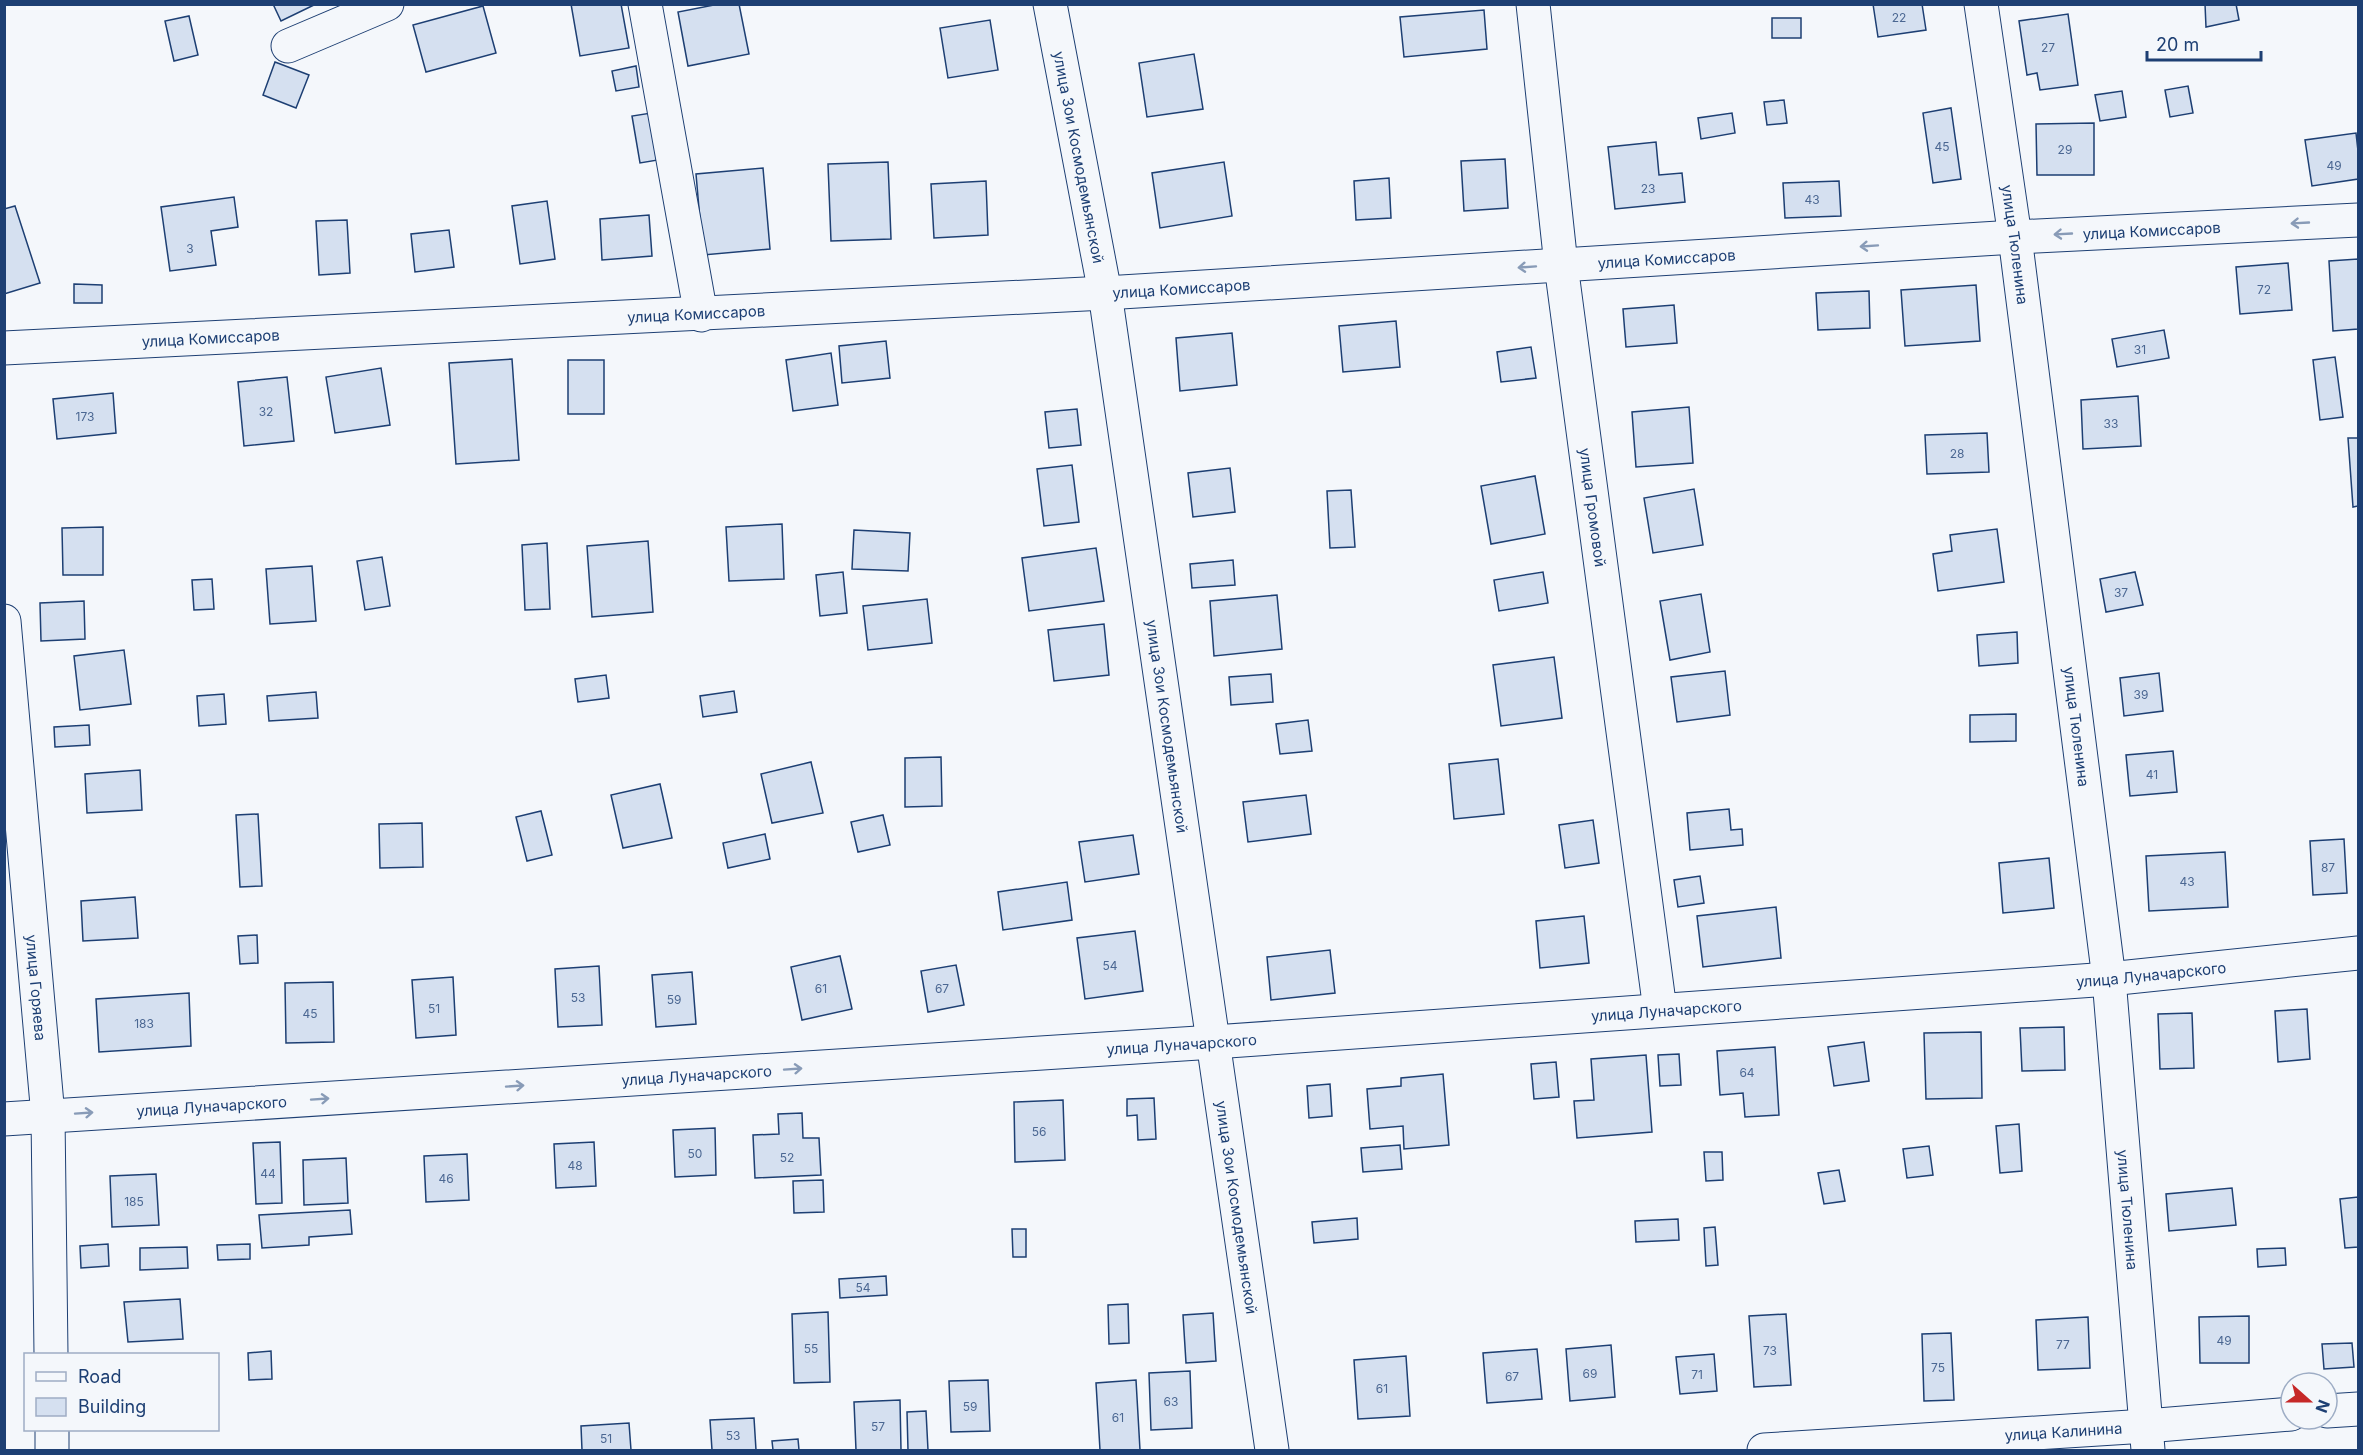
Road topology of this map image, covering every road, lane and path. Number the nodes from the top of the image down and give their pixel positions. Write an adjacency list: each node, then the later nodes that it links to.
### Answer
1 (387, 4): 6 (street)
2 (645, 4): 11 (street)
3 (1050, 4): 10 (street, улица Зои Космодемьянской)
4 (1533, 4): 9 (street, улица Громовой)
5 (1981, 4): 8 (street, улица Тюленина)
6 (288, 46)
7 (2358, 220): 8 (street, улица Комиссаров, one-way to 8)
8 (2015, 237): 9 (street, улица Комиссаров, one-way to 9); 15 (street, улица Тюленина)
9 (1561, 265): 10 (street, улица Комиссаров, one-way to 10); 16 (street, улица Громовой)
10 (1105, 294): 11 (street, улица Комиссаров); 17 (street, улица Зои Космодемьянской)
11 (701, 315): 12 (street, улица Комиссаров)
12 (4, 348)
13 (4, 621): 18 (street, улица Горяева)
14 (2358, 953): 15 (street, улица Луначарского)
15 (2109, 979): 16 (street, улица Луначарского); 25 (street, улица Тюленина)
16 (1660, 1010): 17 (street, улица Луначарского)
17 (1214, 1042): 18 (street, улица Луначарского, one-way to 17); 27 (street, улица Зои Космодемьянской)
18 (48, 1116): 19 (street, улица Луначарского); 20 (street, улица Горяева)
19 (4, 1119)
20 (51, 1353)
21 (2358, 1409): 22 (street)
22 (2339, 1411)
23 (2279, 1416): 25 (street, улица Калинина)
24 (52, 1431): 26 (street)
25 (2147, 1438): 28 (street, улица Калинина)
26 (52, 1450)
27 (1272, 1450)
28 (1764, 1450)

